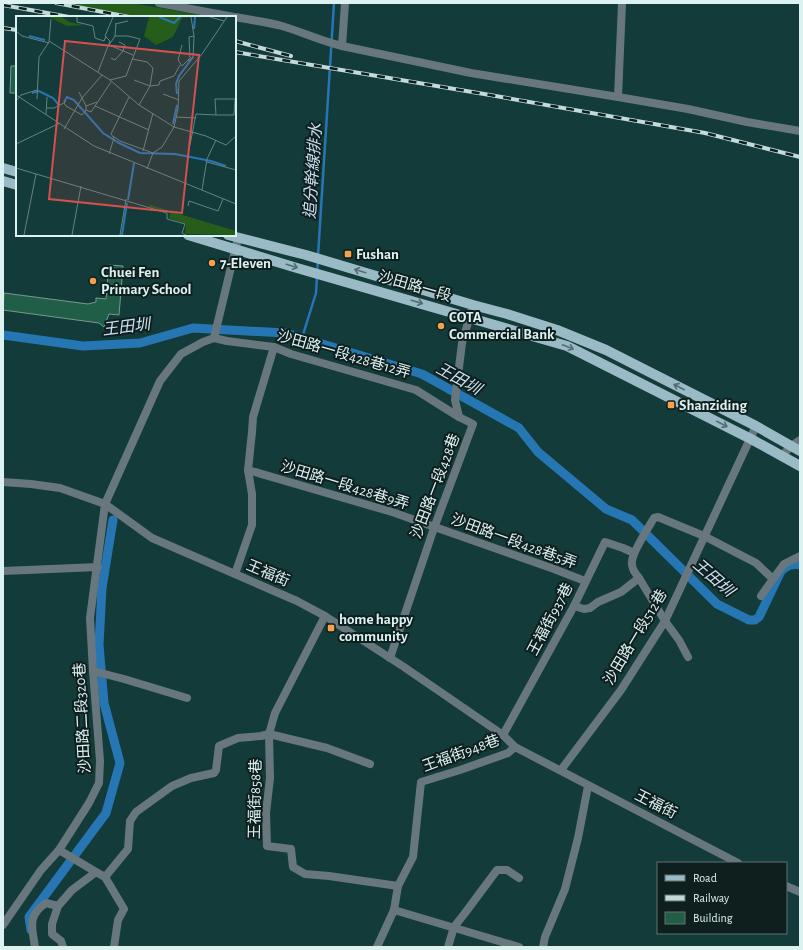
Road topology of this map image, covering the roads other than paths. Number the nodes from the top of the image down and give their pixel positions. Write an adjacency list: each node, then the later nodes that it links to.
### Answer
1 (159, 3): 4 (street)
2 (344, 3): 6 (street)
3 (622, 3): 7 (street)
4 (229, 16)
5 (236, 17): 6 (street)
6 (342, 46): 7 (street)
7 (618, 97): 8 (street)
8 (800, 131)
9 (3, 168): 10 (main road)
10 (16, 172)
11 (3, 181): 12 (main road)
12 (16, 185)
13 (191, 236): 15 (main road, 沙田路一段)
14 (233, 236): 15 (street); 16 (main road, 沙田路一段, one-way to 14)
15 (235, 249): 17 (main road, 沙田路一段, one-way to 17); 18 (street)
16 (473, 305): 17 (street, 沙田路一段428巷); 21 (main road, 沙田路一段, one-way to 16)
17 (470, 317): 20 (street, 沙田路一段428巷); 22 (main road, 沙田路一段, one-way to 22)
18 (214, 338): 19 (street, 沙田路一段428巷12弄); 30 (street, 沙田路二段320巷)
19 (274, 347): 20 (street, 沙田路一段428巷12弄); 28 (street)
20 (459, 418): 31 (street, 沙田路一段428巷)
21 (756, 426): 22 (street, 沙田路一段512巷); 24 (main road, 沙田路一段)
22 (751, 439): 26 (main road, 沙田路一段); 32 (street, 沙田路一段512巷)
23 (800, 440): 24 (street)
24 (790, 446): 25 (main road, 沙田路一段); 26 (street)
25 (800, 451)
26 (782, 456): 27 (main road, 沙田路一段)
27 (800, 466)
28 (248, 470): 31 (street, 沙田路一段428巷9弄); 37 (street)
29 (3, 482): 30 (street, 王福街)
30 (105, 504): 35 (street, 沙田路二段320巷); 37 (street, 王福街)
31 (434, 528): 40 (street, 沙田路一段428巷5弄); 46 (street, 沙田路一段428巷)
32 (704, 536): 33 (street); 39 (street); 44 (street, 沙田路一段512巷)
33 (634, 553): 38 (street); 40 (street, 王福街937巷)
34 (800, 556): 39 (street)
35 (98, 567): 36 (street); 47 (street, 沙田路二段320巷)
36 (3, 571)
37 (235, 574): 43 (street, 王福街)
38 (639, 578): 42 (street); 44 (street)
39 (773, 579): 41 (street)
40 (585, 582): 42 (street, 王福街937巷)
41 (761, 596)
42 (574, 606): 50 (street, 王福街937巷)
43 (325, 616): 46 (street, 王福街); 49 (street, 王福街858巷)
44 (665, 621): 45 (street); 53 (street, 沙田路一段512巷)
45 (688, 657)
46 (390, 658): 50 (street, 王福街)
47 (93, 671): 48 (street); 55 (street, 沙田路二段320巷)
48 (187, 698)
49 (269, 734): 52 (street); 58 (street); 60 (street, 王福街858巷)
50 (503, 735): 51 (street)
51 (515, 747): 53 (street); 60 (street, 王福街948巷)
52 (370, 764)
53 (562, 770): 54 (street, 王福街)
54 (588, 786): 56 (street, 王福街); 73 (street)
55 (59, 850): 57 (street); 65 (street, 沙田路二段320巷)
56 (736, 862)
57 (96, 872): 58 (street); 63 (street)
58 (106, 877): 69 (street)
59 (519, 878): 66 (street)
60 (398, 886): 64 (street, 王福街948巷)
61 (787, 886): 62 (street)
62 (800, 892)
63 (58, 906): 67 (street); 68 (street)
64 (394, 910): 66 (street); 70 (street, 王福街948巷)
65 (3, 925)
66 (454, 927): 71 (street); 72 (street)
67 (35, 947)
68 (63, 947)
69 (114, 947)
70 (377, 947)
71 (448, 947)
72 (519, 947)
73 (543, 947)

